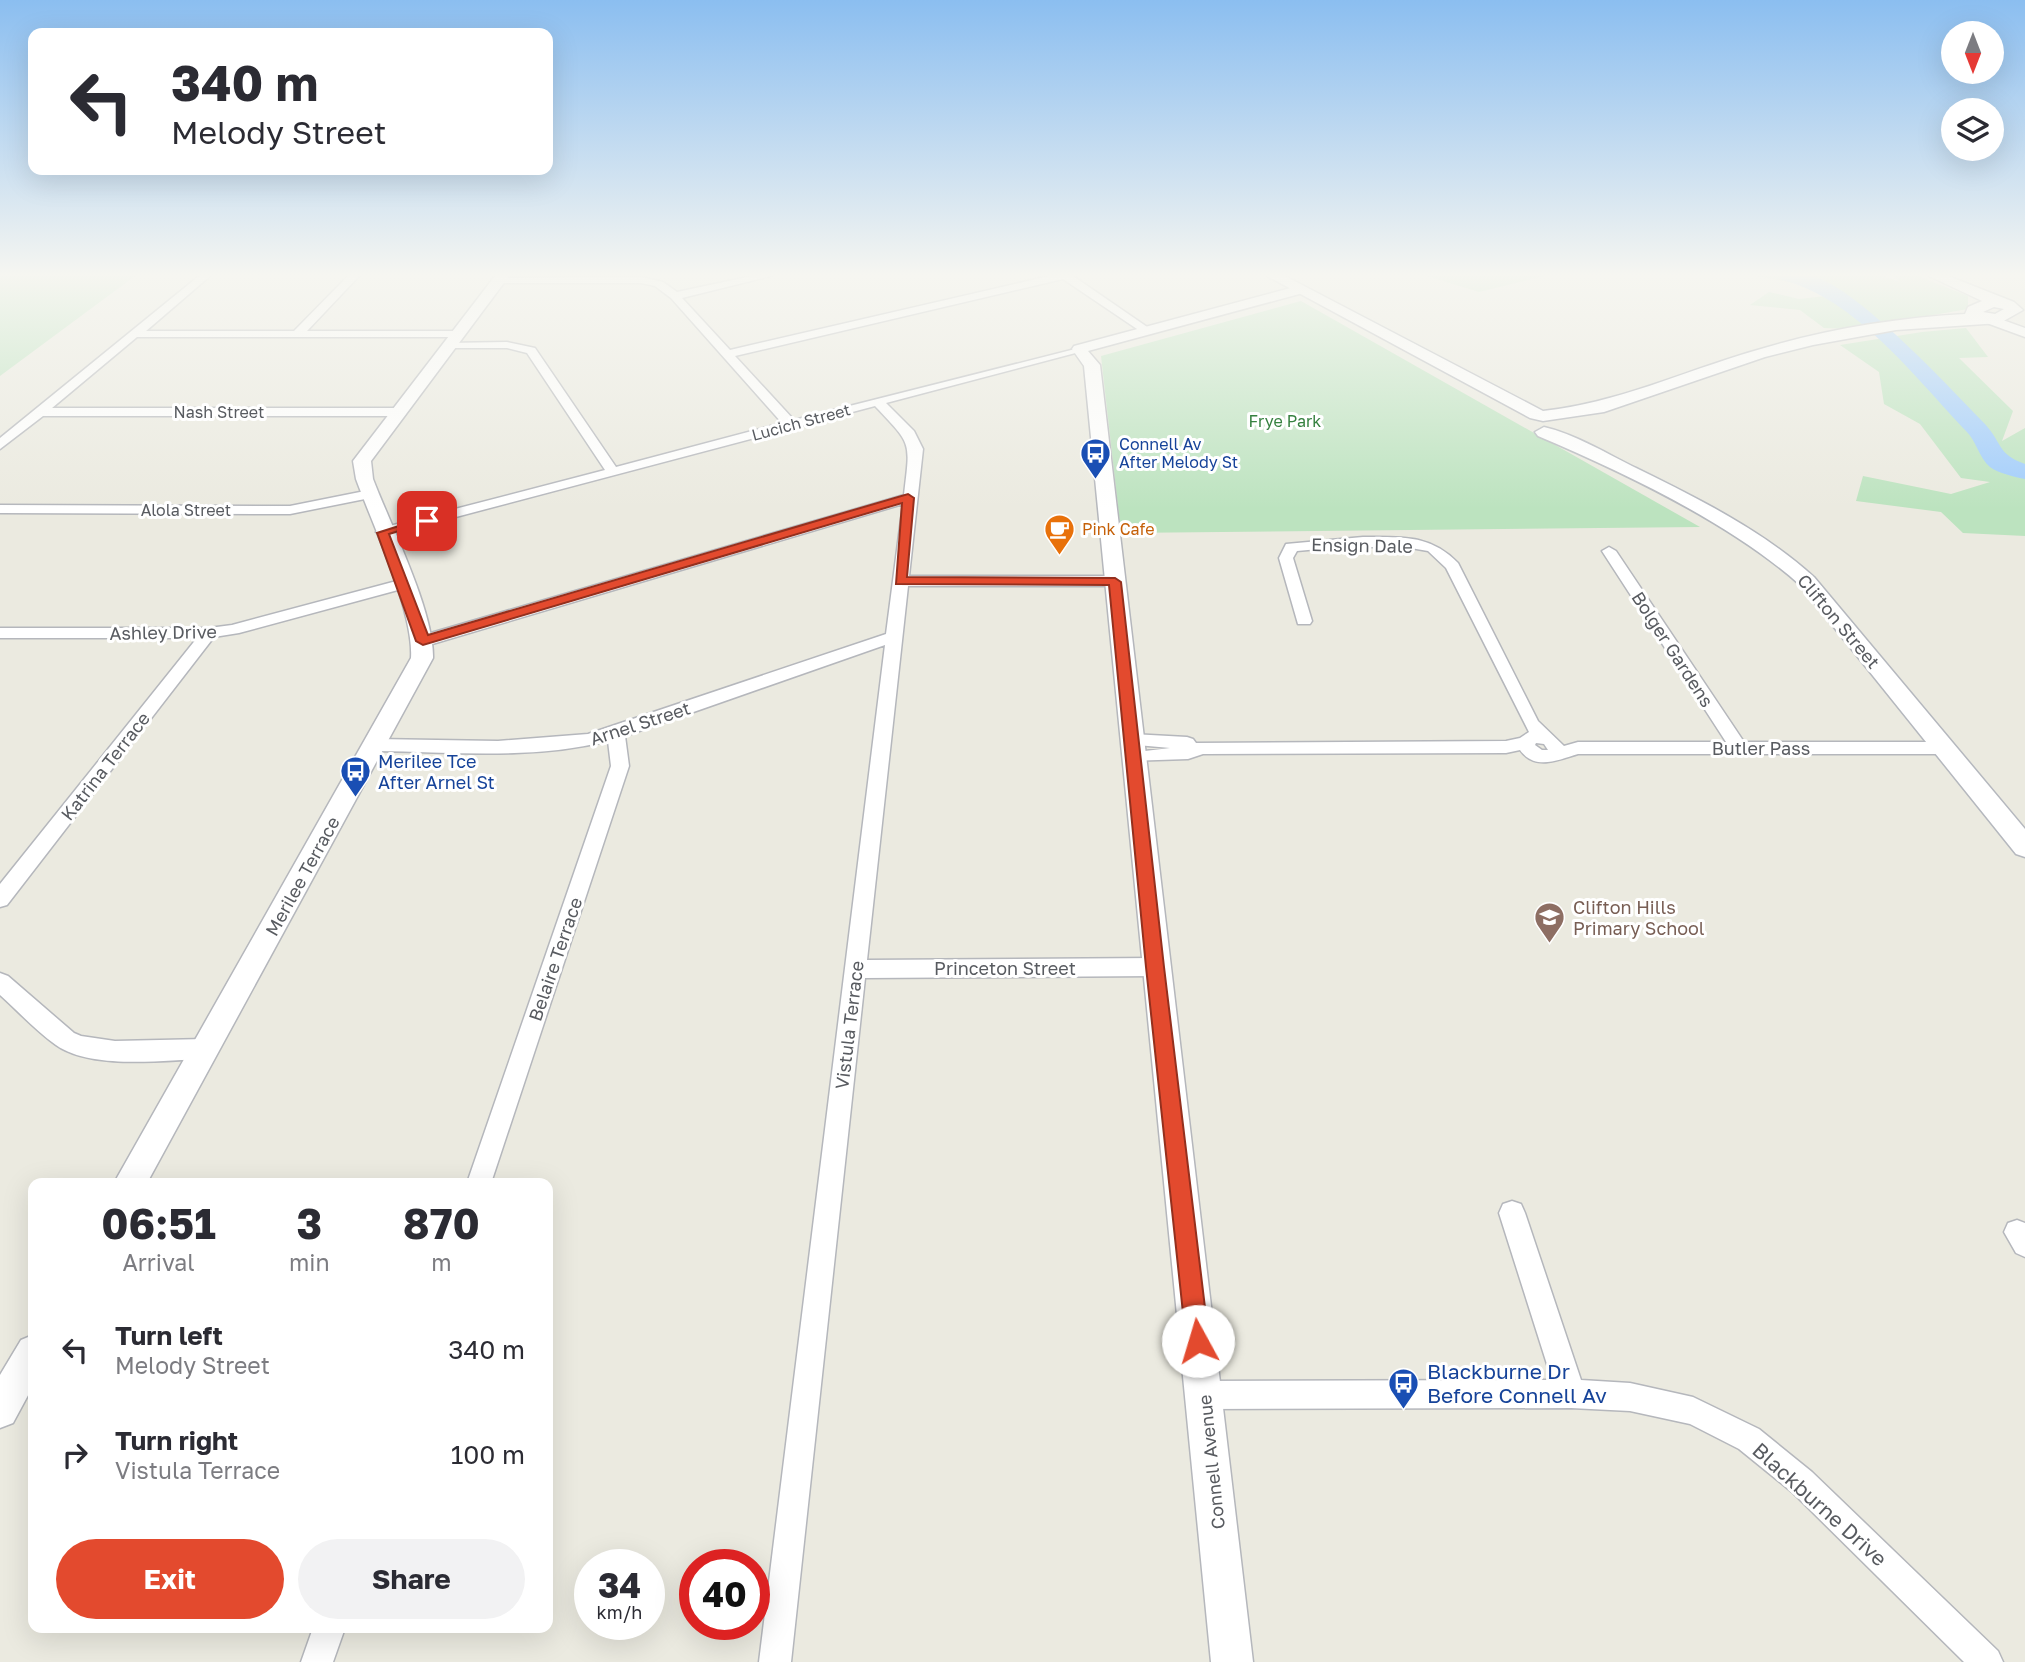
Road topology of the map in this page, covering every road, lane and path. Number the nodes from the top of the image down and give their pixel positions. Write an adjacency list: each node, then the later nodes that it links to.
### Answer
1 (111, 354): 10 (street)
2 (443, 354): 11 (street)
3 (533, 354): 16 (street)
4 (728, 354): 13 (street)
5 (1061, 354): 9 (street, Lucich Street)
6 (1083, 354): 23 (street, Connell Avenue)
7 (1413, 354): 12 (main road, Clifton Street)
8 (1760, 354): 12 (main road)
9 (878, 401): 13 (street, Lucich Street); 18 (street, Vistula Terrace)
10 (40, 412): 11 (street, Nash Street); 14 (street)
11 (398, 412): 17 (street)
12 (1543, 422): 15 (main road, Clifton Street)
13 (791, 425): 16 (street, Lucich Street)
14 (0, 445)
15 (1601, 456): 36 (main road, Clifton Street)
16 (613, 472): 20 (street, Lucich Street)
17 (370, 494): 19 (street, Alola Street); 20 (street)
18 (908, 498): 22 (street, Vistula Terrace); 29 (street)
19 (0, 509)
20 (383, 533): 24 (street)
21 (1609, 551): 34 (street, Bolger Gardens)
22 (900, 581): 23 (street); 28 (street, Vistula Terrace)
23 (1115, 582): 37 (street, Connell Avenue)
24 (404, 584): 27 (street, Ashley Drive); 29 (street)
25 (1304, 621): 31 (street, Ensign Dale)
26 (0, 633): 27 (street, Ashley Drive)
27 (209, 633): 39 (street, Katrina Terrace)
28 (893, 637): 30 (street, Arnel Street); 41 (street, Vistula Terrace)
29 (423, 641): 32 (street, Merilee Terrace)
30 (617, 733): 32 (street, Arnel Street); 45 (street, Belaire Terrace)
31 (1538, 742): 33 (street, Butler Pass); 34 (street, Butler Pass)
32 (376, 745): 43 (street, Merilee Terrace)
33 (1506, 747): 35 (street, Butler Pass)
34 (1738, 747): 36 (street, Butler Pass)
35 (1201, 748): 37 (street, Butler Pass)
36 (1944, 748): 38 (main road, Clifton Street)
37 (1133, 749): 40 (street, Connell Avenue)
38 (2025, 847)
39 (0, 899)
40 (1155, 967): 41 (street, Princeton Street); 49 (street, Connell Avenue)
41 (855, 968): 53 (street, Vistula Terrace)
42 (0, 982): 43 (street)
43 (205, 1049): 44 (street, Merilee Terrace)
44 (133, 1178)
45 (481, 1178)
46 (1512, 1213): 48 (street)
47 (28, 1361): 50 (street)
48 (1571, 1394): 49 (street, Blackburne Drive); 55 (street, Blackburne Drive)
49 (1204, 1395): 54 (street, Connell Avenue)
50 (0, 1410)
51 (327, 1633): 52 (street)
52 (317, 1662)
53 (775, 1662)
54 (1232, 1662)
55 (1987, 1662)

